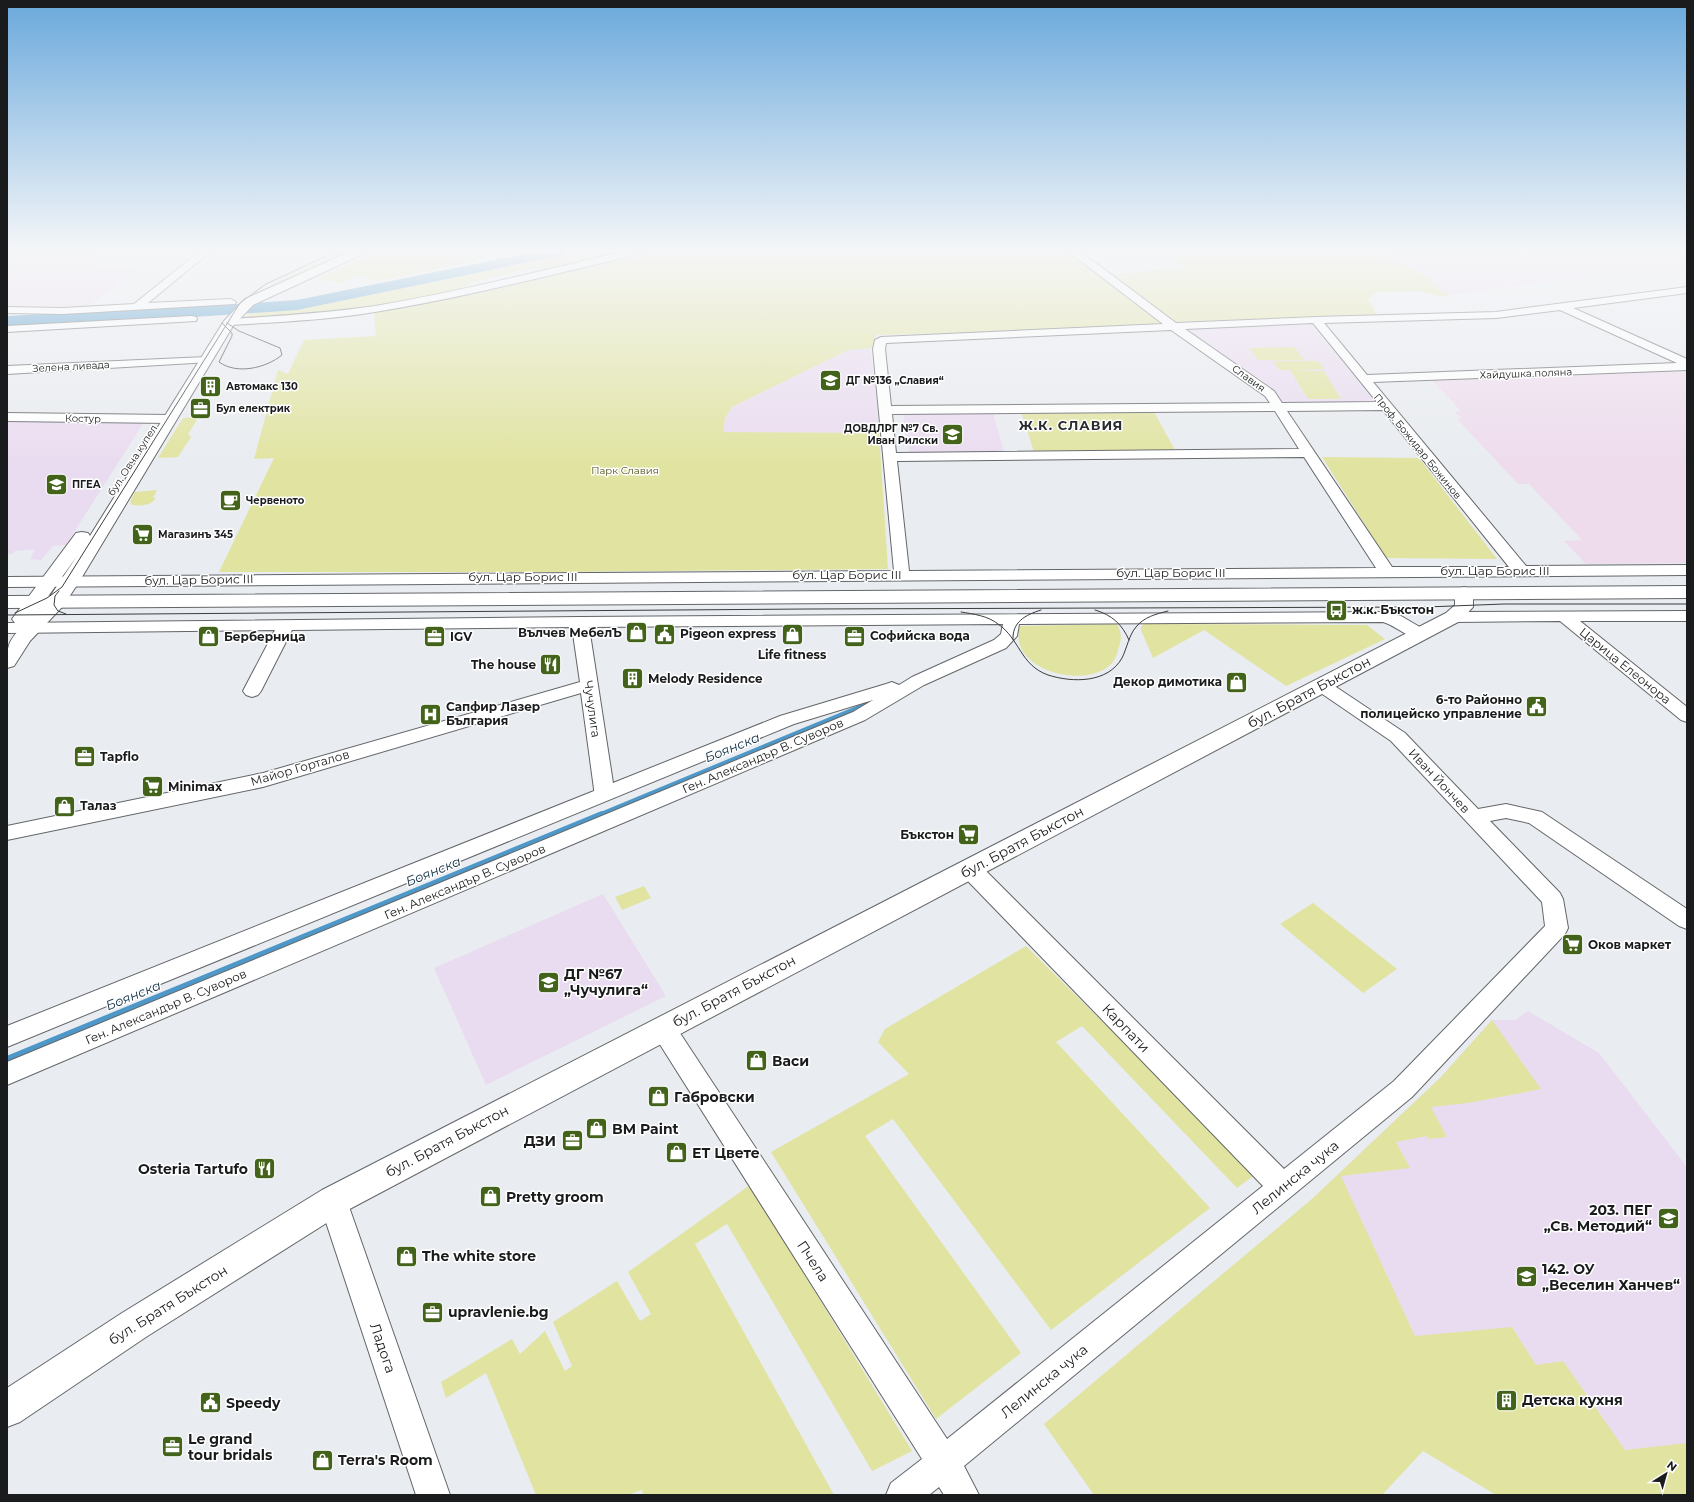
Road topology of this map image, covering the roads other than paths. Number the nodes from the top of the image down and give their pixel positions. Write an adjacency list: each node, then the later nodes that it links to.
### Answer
1 (135, 322): 8 (street)
2 (228, 322): 9 (main road, бул. Овча купел)
3 (1168, 322): 7 (street, Славия)
4 (1266, 322): 7 (street)
5 (1318, 322): 13 (street, Проф. Божидар Божинов)
6 (1596, 322): 10 (street)
7 (1173, 326): 14 (street, Славия); 16 (street)
8 (7, 329)
9 (201, 360): 12 (street, Зелена ливада); 18 (main road, бул. Овча купел)
10 (1687, 363)
11 (1687, 366): 13 (street, Хайдушка поляна)
12 (7, 370)
13 (1364, 379): 15 (street, Проф. Божидар Божинов)
14 (1278, 406): 15 (street); 16 (street); 19 (street, Славия)
15 (1386, 406): 22 (street, Проф. Божидар Божинов)
16 (886, 410): 20 (street)
17 (7, 417): 18 (street, Костур)
18 (164, 419): 26 (main road, бул. Овча купел); 27 (main road, бул. Овча купел)
19 (1309, 452): 20 (street); 23 (street, Славия)
20 (890, 457): 24 (street)
21 (1687, 570): 22 (street, бул. Цар Борис III)
22 (1521, 571): 23 (street, бул. Цар Борис III)
23 (1387, 572): 24 (street, бул. Цар Борис III)
24 (902, 575): 27 (street, бул. Цар Борис III)
25 (7, 582): 26 (street, бул. Цар Борис III)
26 (50, 582): 27 (street, бул. Цар Борис III); 31 (main road, бул. Овча купел)
27 (70, 582): 32 (main road, бул. Овча купел)
28 (1687, 592): 29 (main road, бул. Цар Борис III)
29 (1464, 593): 32 (main road, бул. Цар Борис III); 35 (main road, бул. Братя Бъкстон)
30 (7, 602): 31 (main road, бул. Цар Борис III)
31 (35, 602): 32 (main road, бул. Цар Борис III); 39 (main road, бул. Овча купел)
32 (56, 602): 39 (main road, бул. Овча купел)
33 (1563, 616): 34 (street); 35 (street); 46 (street, Царица Елеонора)
34 (1687, 616)
35 (1453, 617): 40 (main road, бул. Братя Бъкстон)
36 (1012, 620): 37 (street); 40 (street); 42 (street, Ген. Александър В. Суворов)
37 (580, 622): 38 (street); 43 (street, Чучулига)
38 (286, 625): 39 (street); 45 (street)
39 (15, 630): 41 (main road)
40 (1420, 634): 44 (main road, бул. Братя Бъкстон)
41 (7, 662)
42 (918, 681): 47 (street, Ген. Александър В. Суворов); 54 (street, Ген. Александър В. Суворов)
43 (589, 685): 47 (street, Чучулига); 49 (street, Майор Горталов)
44 (1321, 685): 48 (street, Иван Йончев); 50 (main road, бул. Братя Бъкстон)
45 (252, 691)
46 (1687, 716)
47 (603, 796): 53 (street, Ген. Александър В. Суворов)
48 (1473, 817): 51 (street, Иван Йончев); 55 (street, Лелинска чука)
49 (7, 833)
50 (970, 869): 52 (main road, бул. Братя Бъкстон); 55 (street, Карпати)
51 (1687, 920)
52 (664, 1028): 56 (main road, бул. Братя Бъкстон); 58 (street, Пчела)
53 (7, 1037)
54 (7, 1074)
55 (1283, 1187): 58 (street, Лелинска чука)
56 (333, 1201): 57 (main road, бул. Братя Бъкстон); 59 (street, Ладога)
57 (7, 1409)
58 (943, 1462): 60 (street, Лелинска чука); 61 (street, Пчела)
59 (433, 1495)
60 (903, 1495)
61 (962, 1495)

